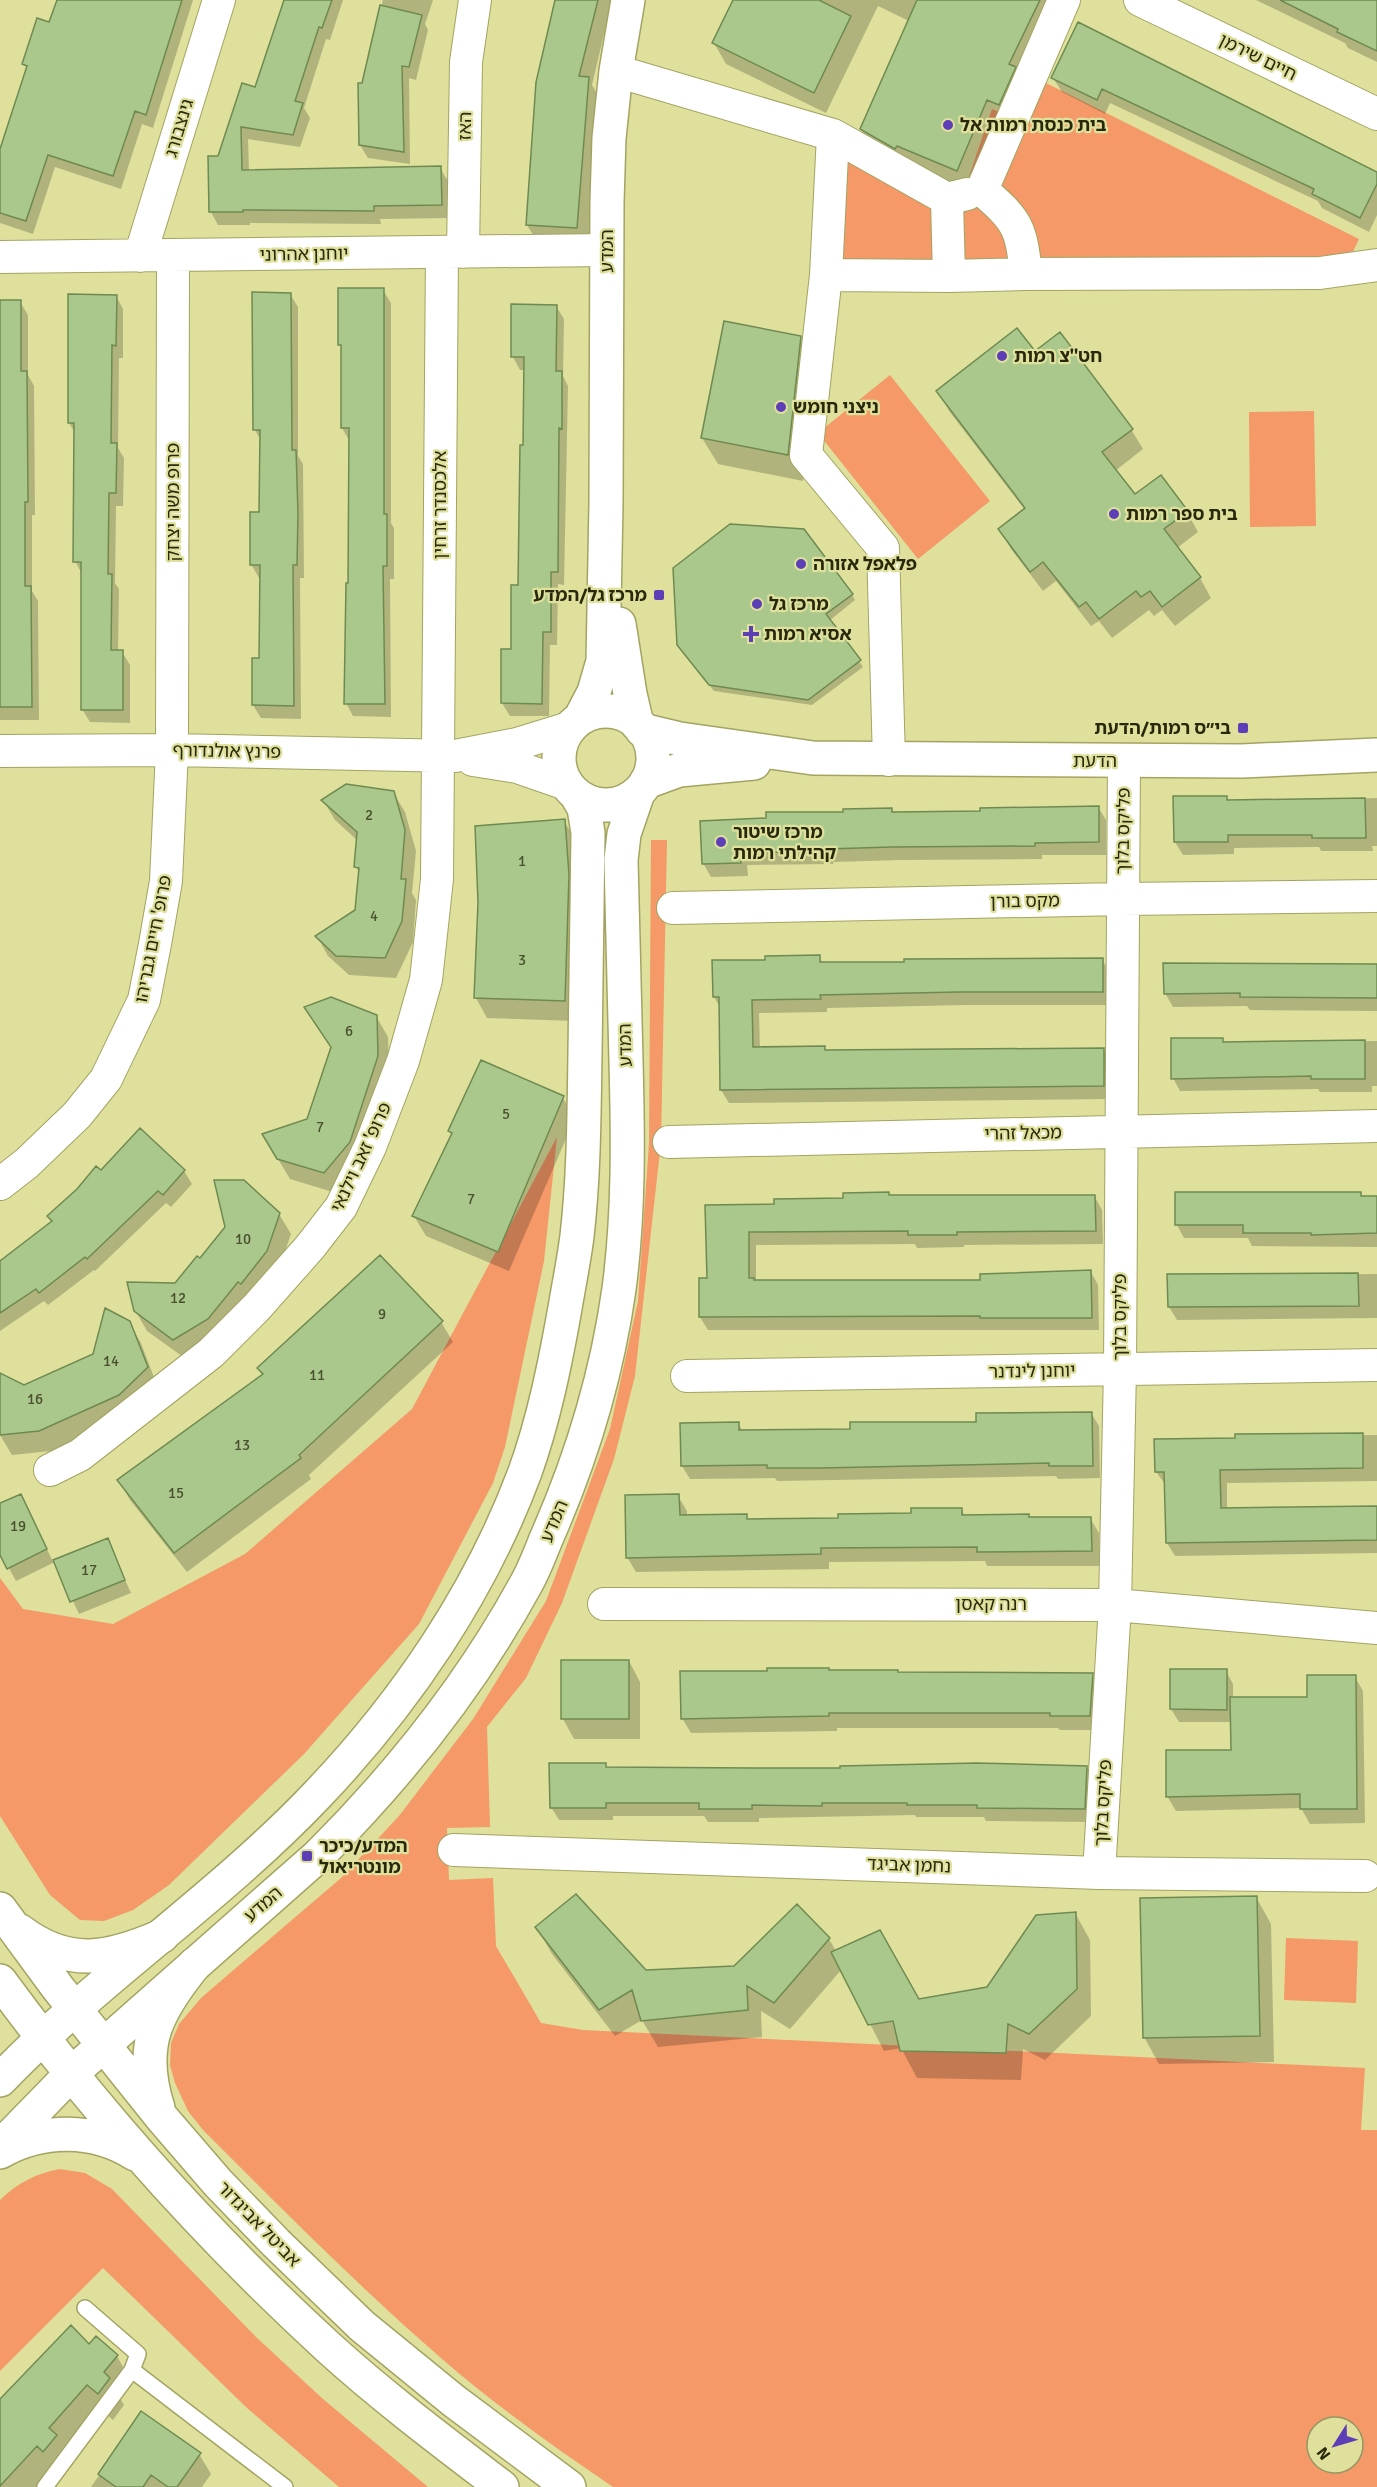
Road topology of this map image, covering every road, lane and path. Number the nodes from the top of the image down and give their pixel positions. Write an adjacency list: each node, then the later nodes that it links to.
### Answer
1 (219, 0): 13 (street, גינצבורג)
2 (475, 0): 12 (street, האז)
3 (628, 0): 6 (street, המדע)
4 (1064, 0): 9 (street)
5 (1140, 0): 7 (street, חיים שירמן)
6 (616, 71): 8 (street); 11 (street, המדע)
7 (1377, 114)
8 (832, 135): 10 (street); 18 (street)
9 (982, 190): 10 (street); 17 (street)
10 (946, 199): 19 (street)
11 (607, 250): 12 (street, יוחנן אהרוני); 20 (street, המדע)
12 (452, 252): 14 (street, יוחנן אהרוני); 26 (street, אלכסנדר זרחין)
13 (140, 255): 14 (street, יוחנן אהרוני); 15 (street, יוחנן אהרוני)
14 (173, 255): 23 (street, פרופ משה יצחק)
15 (0, 257)
16 (1377, 265): 17 (street)
17 (1026, 274): 19 (street)
18 (826, 275): 19 (street); 28 (street)
19 (949, 276)
20 (606, 503): 21 (street, המדע); 22 (street, המדע)
21 (574, 724): 22 (street); 26 (street, פרנץ אולנדורף); 31 (street)
22 (640, 727): 27 (street, הדעת); 30 (street)
23 (172, 750): 24 (street, פרנץ אולנדורף); 26 (street, פרנץ אולנדורף); 38 (street, פרופ' חיים גבריהו)
24 (0, 751)
25 (1377, 755): 29 (street, הדעת)
26 (446, 756): 31 (street, פרנץ אולנדורף); 42 (street, פרופ' זאב וילנאי)
27 (813, 758): 28 (street, הדעת); 30 (street, הדעת)
28 (889, 760): 29 (street, הדעת)
29 (1124, 761): 33 (street, פליקס בלוך)
30 (642, 787): 31 (street); 51 (street, המדע)
31 (572, 790): 50 (street)
32 (1377, 896): 33 (street, מקס בורן)
33 (1122, 899): 34 (street, מקס בורן); 36 (street, פליקס בלוך)
34 (673, 908)
35 (1377, 1126): 36 (street, מכאל זהרי)
36 (1121, 1131): 37 (street, מכאל זהרי); 40 (street, פליקס בלוך)
37 (669, 1142)
38 (0, 1184)
39 (1377, 1365): 40 (street, יוחנן לינדנר)
40 (1119, 1370): 41 (street, יוחנן לינדנר); 44 (street, פליקס בלוך)
41 (687, 1376)
42 (50, 1470)
43 (604, 1604): 44 (street, רנה קאסן)
44 (1115, 1605): 45 (street, רנה קאסן); 47 (street, פליקס בלוך)
45 (1377, 1628)
46 (454, 1850): 47 (street, נחמן אביגד)
47 (1099, 1873): 48 (street, נחמן אביגד)
48 (1365, 1876)
49 (3, 1913): 50 (street); 53 (street, אביטל אביגדור)
50 (162, 1936): 53 (street)
51 (195, 1964): 55 (street, המדע); 58 (street)
52 (0, 1981): 54 (street)
53 (74, 2009): 54 (street); 55 (street, אביטל אביגדור)
54 (43, 2037): 56 (street); 57 (street)
55 (103, 2045): 56 (street, המדע); 58 (street, אביטל אביגדור)
56 (72, 2073): 59 (street, המדע); 61 (street)
57 (0, 2080)
58 (162, 2118): 67 (street, אביטל אביגדור)
59 (0, 2147)
60 (0, 2152): 61 (street)
61 (142, 2159): 66 (street)
62 (85, 2308): 63 (lane)
63 (132, 2370): 64 (lane); 65 (lane)
64 (45, 2487)
65 (285, 2487)
66 (502, 2487)
67 (569, 2487)

